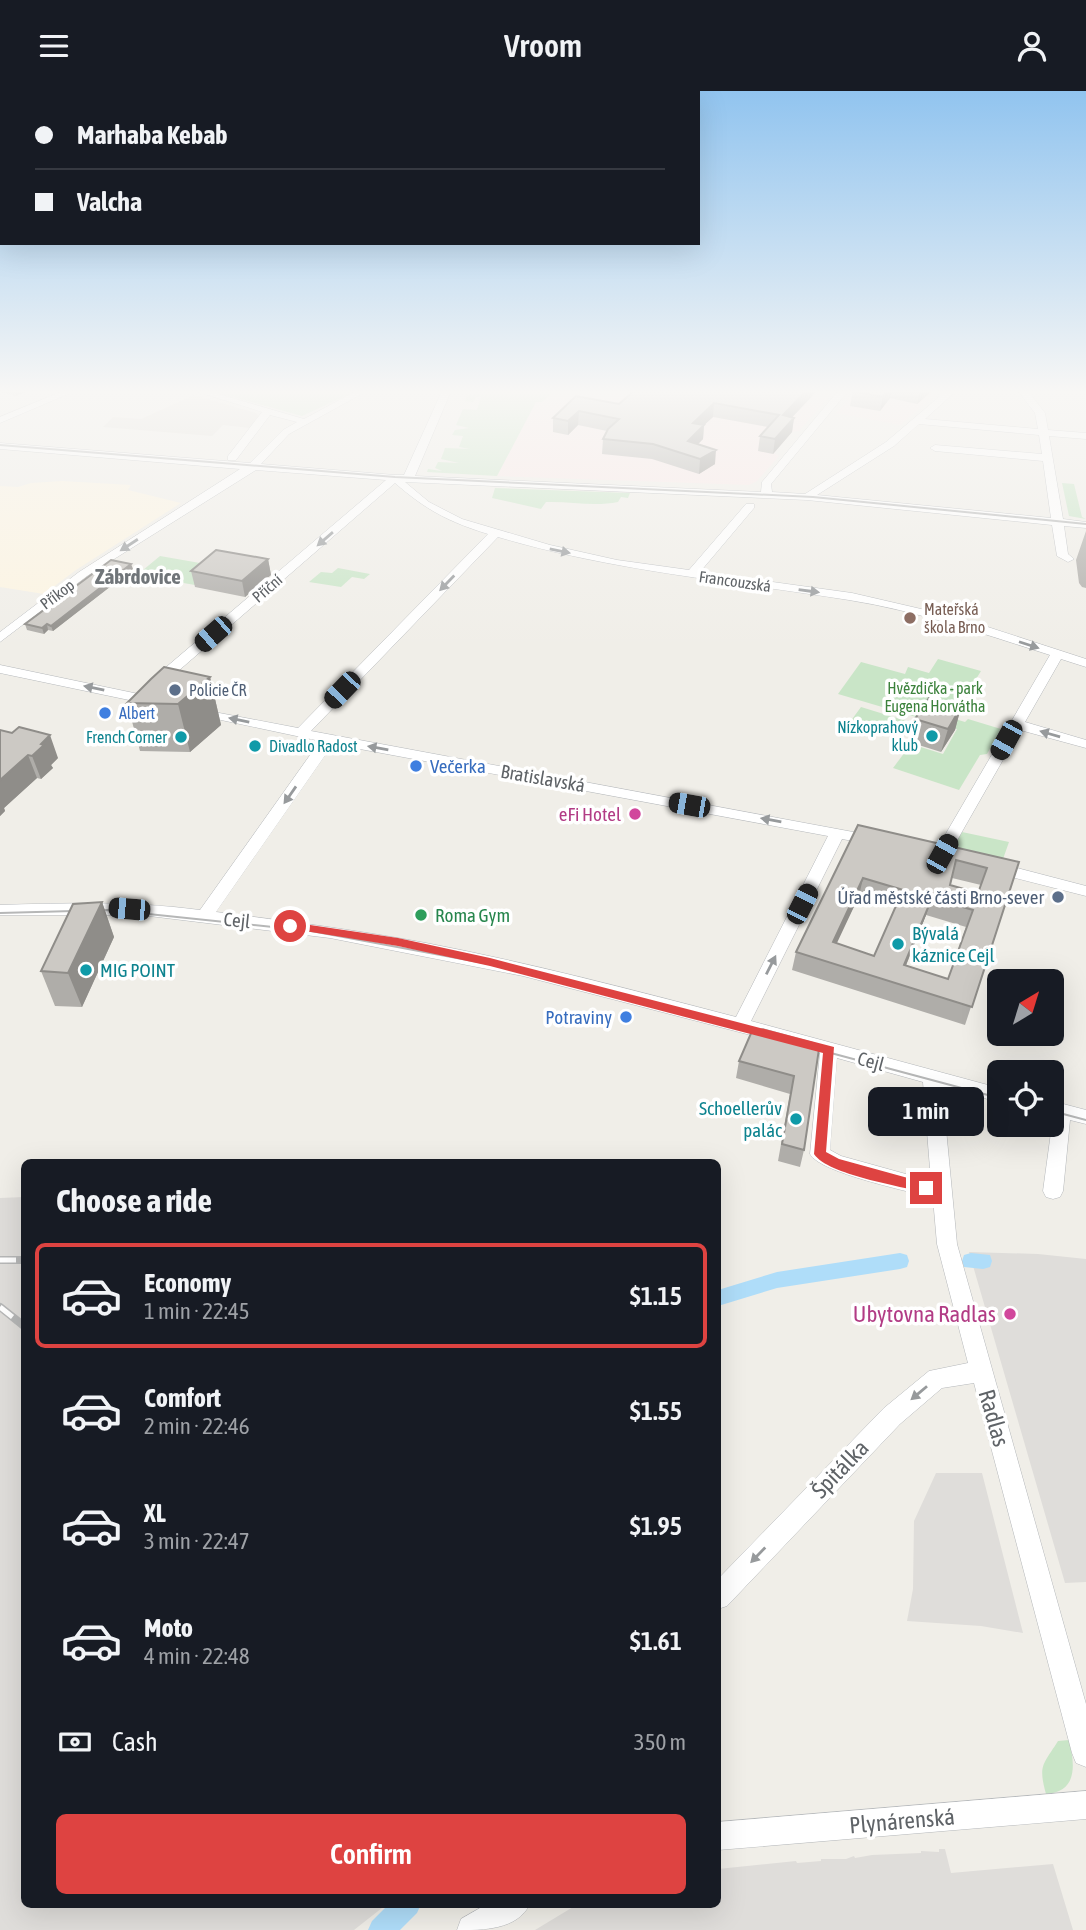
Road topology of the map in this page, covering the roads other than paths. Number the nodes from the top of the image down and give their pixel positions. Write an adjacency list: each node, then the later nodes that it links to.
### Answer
1 (243, 477): 15 (street, Příkop, one-way to 15)
2 (387, 477): 6 (street)
3 (772, 477): 7 (street)
4 (836, 477): 8 (street)
5 (1050, 477): 10 (street)
6 (402, 478): 7 (street); 12 (street, Francouzská); 19 (street, Příční, one-way to 19)
7 (768, 495): 8 (street)
8 (807, 497): 10 (street)
9 (750, 506): 14 (street)
10 (1058, 522): 11 (street); 13 (street)
11 (1086, 525)
12 (494, 534): 14 (street, Francouzská, one-way to 14); 23 (street, one-way to 23)
13 (1068, 559)
14 (691, 575): 16 (street, Francouzská, one-way to 16)
15 (0, 638)
16 (1057, 654): 17 (street, Francouzská); 22 (street)
17 (1086, 663)
18 (0, 669): 19 (street, one-way to 18)
19 (139, 698): 20 (street)
20 (164, 703)
21 (189, 709): 23 (street, Bratislavská, one-way to 21)
22 (1015, 724): 25 (street, one-way to 22); 28 (street)
23 (301, 733): 24 (street, Bratislavská)
24 (329, 739): 26 (street, Bratislavská, one-way to 24); 32 (street, one-way to 32)
25 (1086, 744)
26 (838, 832): 27 (street, Bratislavská); 33 (street, one-way to 26)
27 (890, 843)
28 (942, 854)
29 (981, 864): 30 (street)
30 (1086, 891)
31 (0, 910): 32 (street, Cejl)
32 (204, 917): 33 (street, Cejl)
33 (740, 1026): 34 (street, Cejl)
34 (830, 1050): 35 (street, Cejl); 41 (street)
35 (932, 1077): 36 (street, Cejl); 41 (street, Radlas)
36 (987, 1092)
37 (1064, 1111): 38 (street)
38 (1086, 1117)
39 (1055, 1137): 40 (street)
40 (1053, 1191)
41 (941, 1192): 42 (street, Radlas)
42 (981, 1372): 43 (street, Špitálka, one-way to 43); 44 (street, Radlas)
43 (721, 1594)
44 (1086, 1753)
45 (1086, 1805): 46 (street, Plynárenská)
46 (721, 1836)
47 (508, 1908): 48 (street)
48 (472, 1930)

